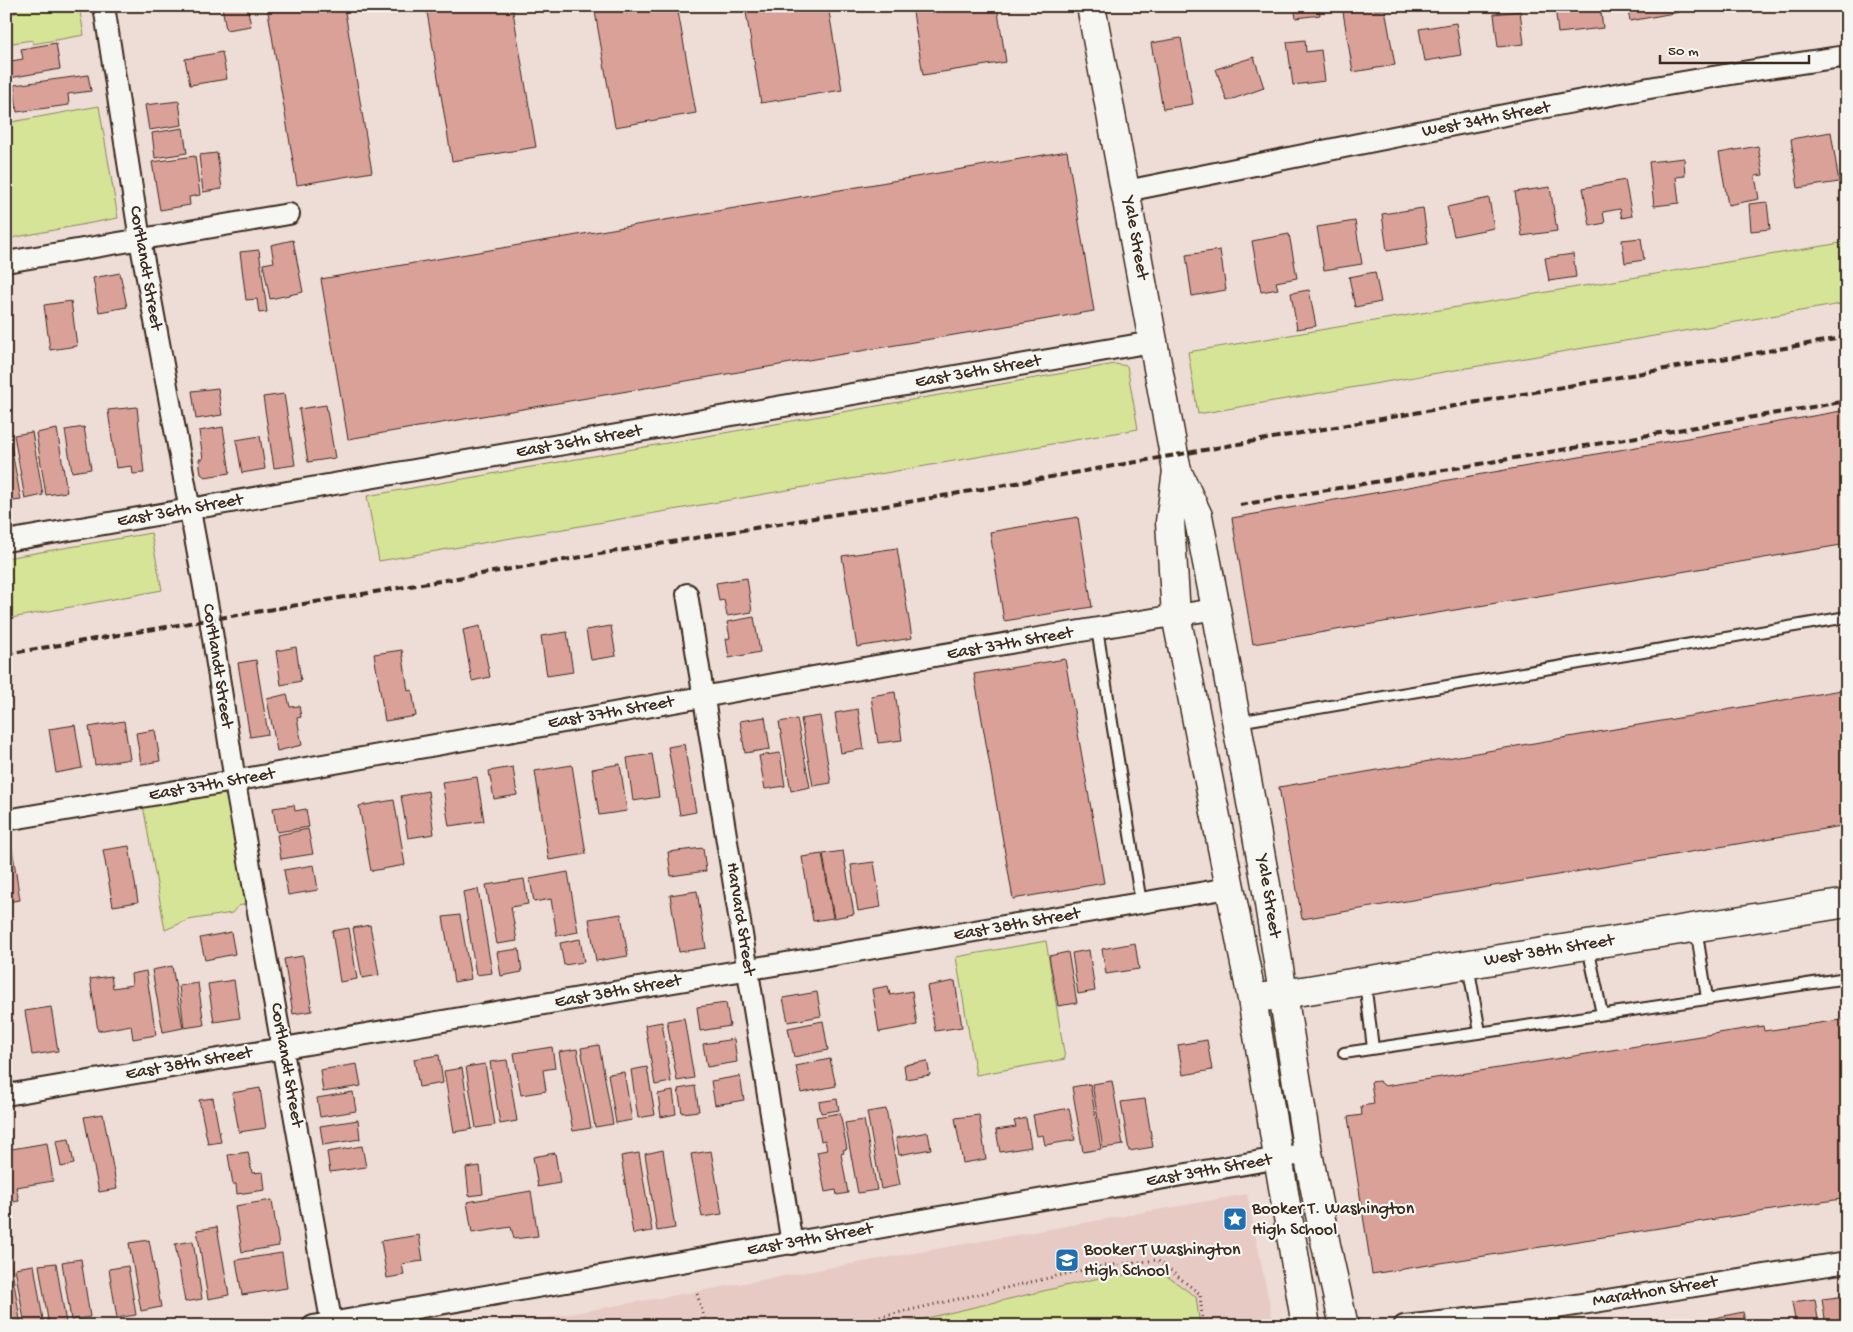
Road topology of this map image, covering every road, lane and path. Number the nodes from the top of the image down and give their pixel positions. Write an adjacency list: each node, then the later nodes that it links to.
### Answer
1 (104, 6): 6 (street, Cortlandt Street)
2 (1091, 6): 4 (main road, Yale Street)
3 (1847, 56): 4 (street, West 34th Street)
4 (1126, 191): 8 (main road, Yale Street)
5 (289, 214): 6 (street)
6 (140, 240): 7 (street); 10 (street, Cortlandt Street)
7 (6, 262)
8 (1152, 342): 9 (main road, Yale Street); 10 (street, East 36th Street)
9 (1177, 471): 13 (main road, Yale Street); 14 (main road, Yale Street)
10 (190, 509): 11 (street, East 36th Street); 20 (street, Cortlandt Street)
11 (6, 541)
12 (687, 594): 17 (street, Harvard Street)
13 (1216, 609): 14 (street, East 37th Street); 18 (main road, Yale Street)
14 (1176, 615): 16 (street, East 37th Street); 19 (main road, Yale Street)
15 (1847, 617): 18 (lane)
16 (1097, 629): 17 (street, East 37th Street); 23 (lane)
17 (704, 696): 20 (street, East 37th Street); 28 (street, Harvard Street)
18 (1238, 722): 19 (main road); 31 (main road, Yale Street)
19 (1198, 727): 22 (main road, Yale Street)
20 (235, 782): 21 (street, East 37th Street); 36 (street, Cortlandt Street)
21 (6, 820)
22 (1229, 888): 23 (street, East 38th Street); 33 (main road, Yale Street)
23 (1141, 903): 28 (street, East 38th Street)
24 (1847, 903): 25 (main road, West 38th Street)
25 (1696, 928): 26 (main road, West 38th Street); 32 (lane)
26 (1587, 945): 27 (main road, West 38th Street); 34 (lane)
27 (1467, 964): 30 (main road, West 38th Street); 35 (lane)
28 (749, 970): 36 (street, East 38th Street); 42 (street, Harvard Street)
29 (1847, 978): 32 (lane)
30 (1365, 981): 31 (main road, West 38th Street); 37 (lane)
31 (1284, 994): 33 (main road, West 38th Street); 40 (main road, Yale Street)
32 (1707, 998): 34 (lane)
33 (1252, 999): 41 (main road, Yale Street)
34 (1602, 1014): 35 (lane)
35 (1480, 1032): 37 (lane)
36 (283, 1048): 39 (street, East 38th Street); 45 (street, Cortlandt Street)
37 (1373, 1048): 38 (lane)
38 (1344, 1053)
39 (6, 1096)
40 (1308, 1153): 41 (street, East 39th Street); 51 (main road, Yale Street)
41 (1278, 1158): 42 (street, East 39th Street); 50 (main road, Yale Street)
42 (792, 1244): 45 (street, East 39th Street)
43 (1847, 1262): 52 (street, Marathon Street)
44 (698, 1294): 47 (path)
45 (325, 1325)
46 (846, 1325): 48 (path); 49 (path)
47 (707, 1326)
48 (840, 1326)
49 (1203, 1326)
50 (1306, 1326)
51 (1344, 1326)
52 (1404, 1326)

